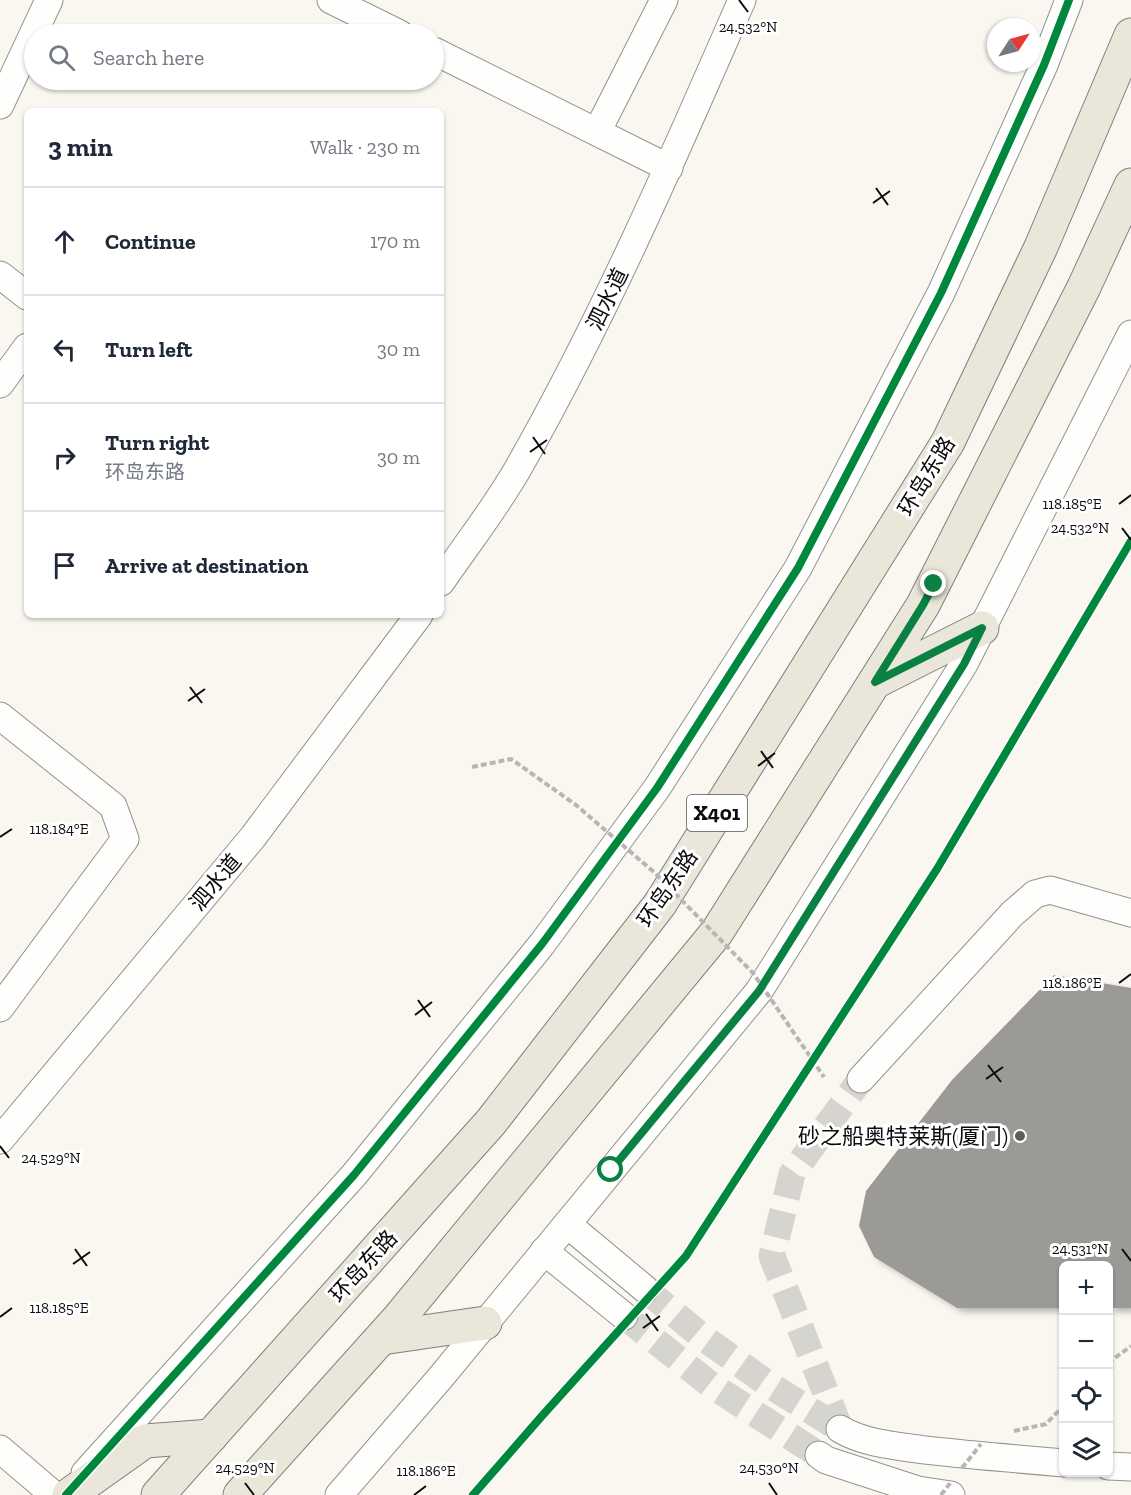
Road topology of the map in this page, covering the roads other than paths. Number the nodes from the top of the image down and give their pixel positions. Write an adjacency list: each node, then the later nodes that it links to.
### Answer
1 (50, 0): 6 (street)
2 (331, 0): 7 (street)
3 (664, 0): 12 (street)
4 (742, 0): 13 (street, 泗水道)
5 (1069, 0): 44 (street)
6 (39, 24)
7 (380, 24)
8 (1131, 35): 36 (main road, 环岛东路 / X401)
9 (24, 55): 11 (street)
10 (444, 56): 12 (street)
11 (0, 105)
12 (597, 132): 13 (street)
13 (669, 168): 20 (street, 泗水道)
14 (1131, 185): 23 (main road, X401)
15 (0, 275): 16 (street)
16 (24, 294)
17 (1131, 334): 22 (street)
18 (24, 351): 19 (street)
19 (0, 384)
20 (444, 578)
21 (416, 618): 28 (street, 泗水道)
22 (982, 628): 23 (main road); 29 (street)
23 (875, 682): 34 (main road, X401)
24 (0, 716): 26 (street)
25 (1131, 913): 27 (street)
26 (0, 1008)
27 (861, 1079)
28 (0, 1140)
29 (567, 1224): 30 (street); 31 (street)
30 (544, 1251): 32 (street); 33 (street)
31 (645, 1289)
32 (624, 1316)
33 (485, 1323): 34 (main road); 47 (street)
34 (382, 1338): 46 (main road, X401)
35 (840, 1429): 39 (street)
36 (211, 1436): 44 (main road); 45 (main road, 环岛东路 / X401)
37 (0, 1449): 43 (street)
38 (819, 1455): 42 (street)
39 (1059, 1463)
40 (1113, 1466): 41 (street)
41 (1131, 1467)
42 (951, 1488)
43 (54, 1495)
44 (67, 1495)
45 (158, 1495)
46 (240, 1495)
47 (339, 1495)

